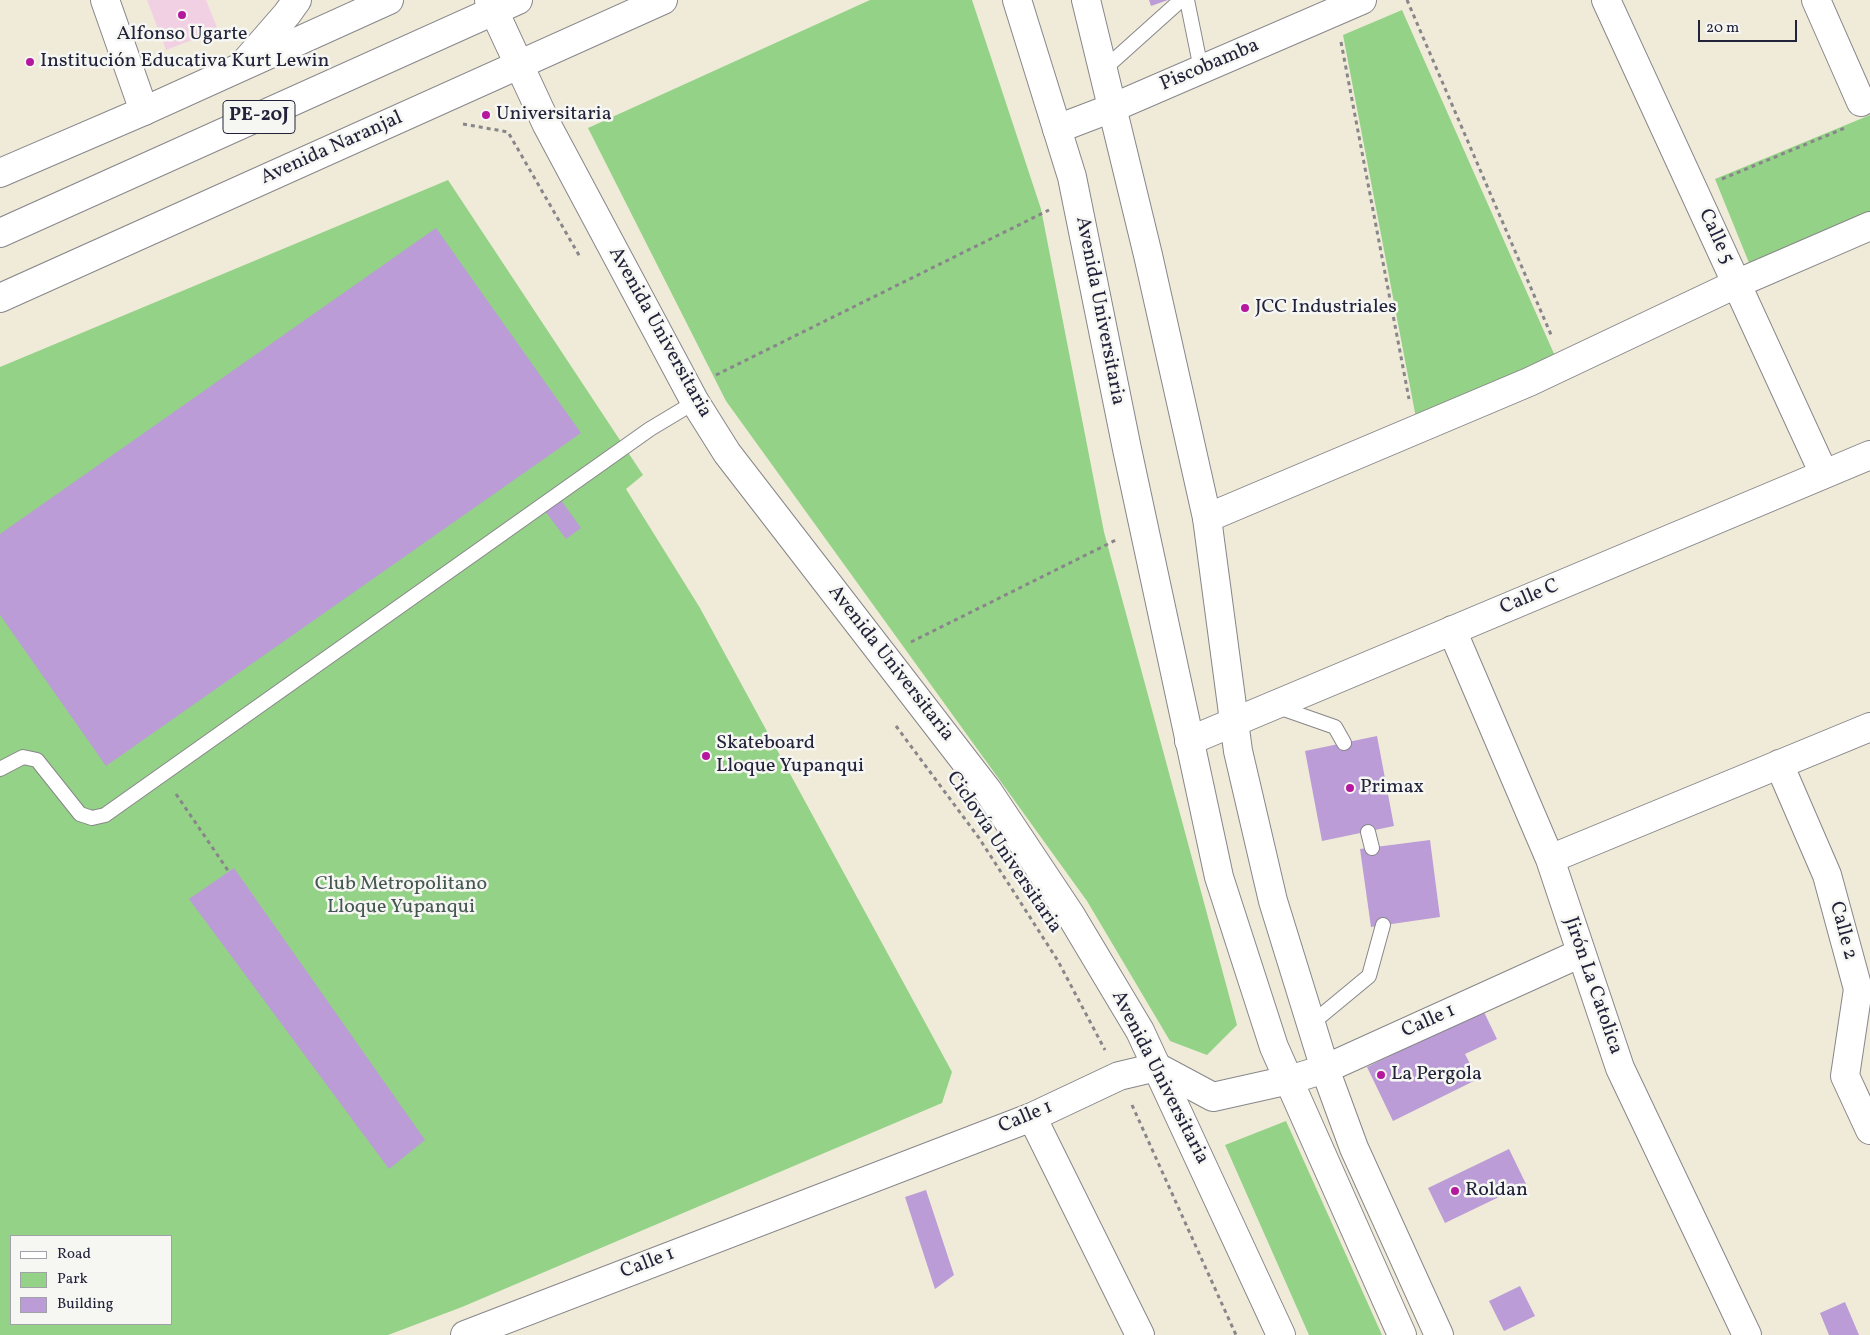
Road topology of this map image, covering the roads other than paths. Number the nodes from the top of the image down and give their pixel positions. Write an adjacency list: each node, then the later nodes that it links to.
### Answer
1 (105, 0): 19 (main road)
2 (297, 0): 15 (main road)
3 (389, 0): 15 (main road)
4 (518, 0): 13 (main road, PE-20J)
5 (664, 0): 14 (main road, Avenida Naranjal / PE-20J)
6 (1017, 0): 21 (main road, Avenida Universitaria)
7 (1086, 0): 17 (main road)
8 (1181, 0): 17 (lane)
9 (1187, 0): 16 (lane)
10 (1362, 0): 16 (main road, Piscobamba)
11 (1606, 0): 25 (main road, Calle 5)
12 (1816, 0): 20 (main road)
13 (491, 6): 14 (main road, Avenida Universitaria); 24 (main road, PE-20J)
14 (518, 65): 26 (main road, Avenida Naranjal / PE-20J); 27 (main road, Avenida Universitaria)
15 (240, 68): 19 (main road)
16 (1201, 69): 18 (main road, Piscobamba)
17 (1102, 70): 18 (main road)
18 (1112, 108): 21 (main road, Piscobamba); 30 (main road)
19 (144, 111): 22 (main road)
20 (1857, 114)
21 (1057, 129): 35 (main road, Avenida Universitaria)
22 (0, 174)
23 (1870, 226): 25 (main road)
24 (0, 233)
25 (1736, 284): 29 (main road, Calle 5); 30 (main road)
26 (0, 298)
27 (692, 396): 38 (lane); 45 (main road, Avenida Universitaria)
28 (1870, 455): 29 (main road, Calle C)
29 (1824, 474): 31 (main road, Calle C)
30 (1207, 518): 33 (main road)
31 (1452, 630): 32 (main road, Calle C); 41 (main road, Jirón La Catolica)
32 (1274, 706): 33 (main road, Calle C); 36 (lane)
33 (1234, 722): 35 (main road, Calle C); 44 (main road)
34 (1870, 727): 37 (main road)
35 (1190, 741): 47 (main road, Avenida Universitaria)
36 (1344, 743)
37 (1779, 764): 41 (main road); 49 (main road, Calle 2)
38 (0, 769)
39 (1368, 832): 40 (lane)
40 (1372, 848)
41 (1550, 859): 43 (main road, Jirón La Catolica)
42 (1383, 925): 44 (lane)
43 (1581, 953): 46 (main road, Calle 1); 55 (main road, Jirón La Catolica)
44 (1311, 1024): 46 (main road)
45 (1157, 1067): 47 (main road, Calle 1); 48 (main road, Calle 1); 52 (main road, Avenida Universitaria)
46 (1325, 1069): 47 (main road, Calle 1); 54 (main road)
47 (1288, 1080): 53 (main road, Avenida Universitaria)
48 (1032, 1117): 50 (main road, Calle 1); 51 (main road)
49 (1870, 1130)
50 (468, 1334)
51 (1140, 1335)
52 (1281, 1335)
53 (1402, 1335)
54 (1439, 1335)
55 (1747, 1335)

